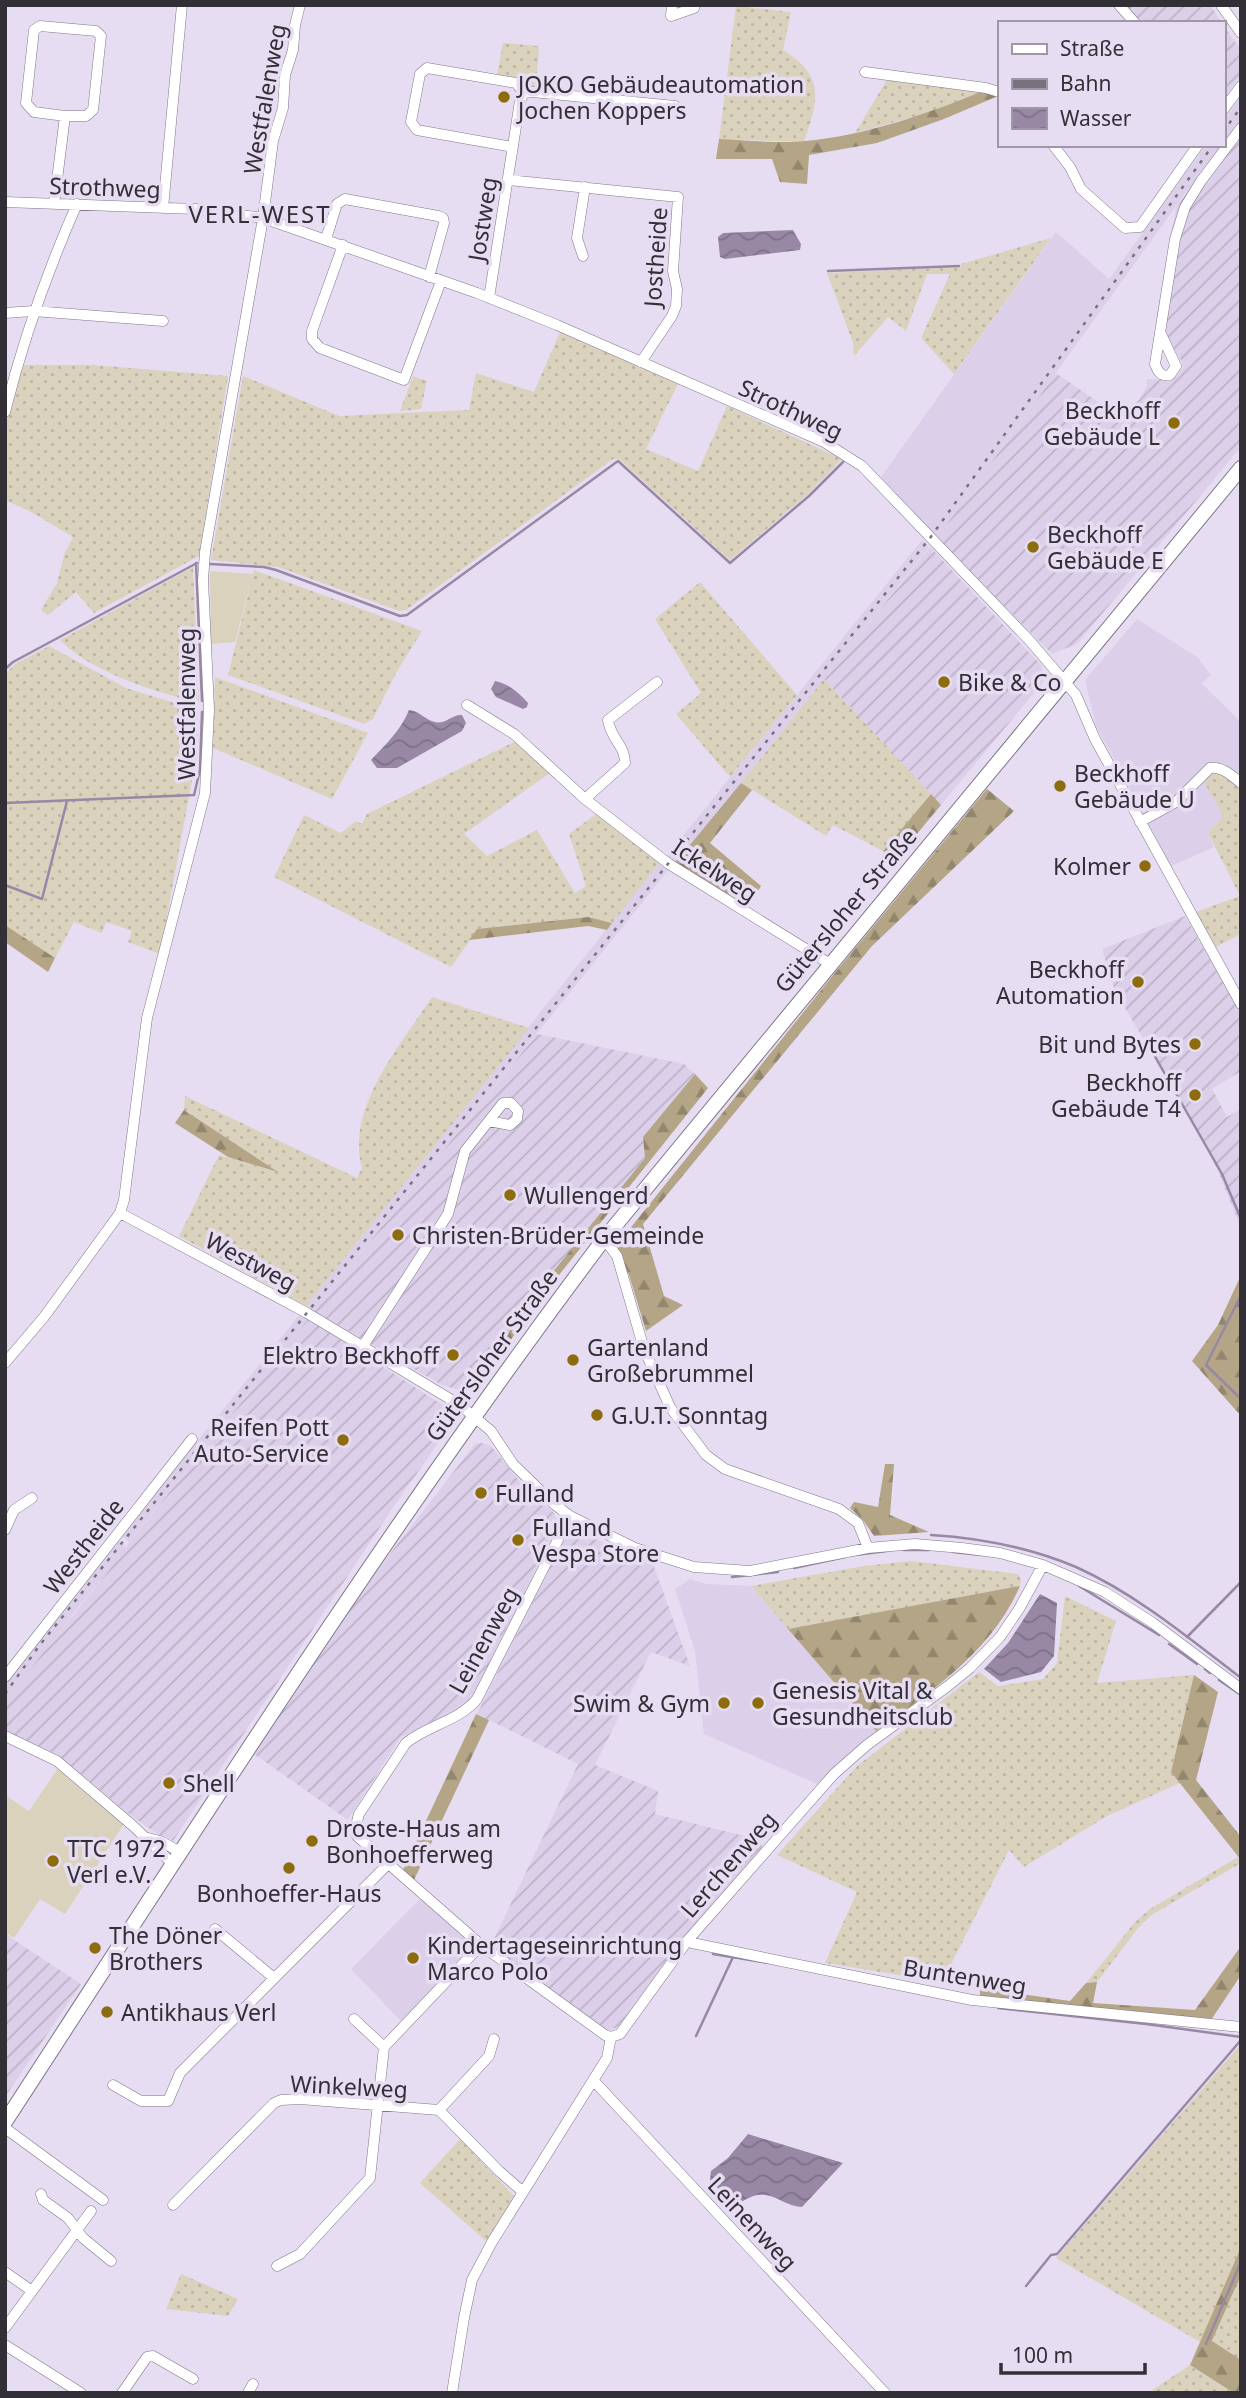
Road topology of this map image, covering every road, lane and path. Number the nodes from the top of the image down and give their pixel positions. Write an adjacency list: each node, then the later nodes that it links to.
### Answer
1 (181, 5): 25 (street)
2 (300, 5): 26 (street, Westfalenweg)
3 (672, 5): 4 (street)
4 (694, 5)
5 (1119, 5): 7 (street)
6 (1220, 5): 8 (street)
7 (1133, 21)
8 (1241, 33)
9 (865, 72): 11 (street)
10 (1241, 86): 14 (street)
11 (998, 92)
12 (524, 93): 13 (street); 17 (street, Jostweg); 17 (street)
13 (675, 106)
14 (1225, 107)
15 (65, 117): 15 (street); 23 (street)
16 (1241, 128): 36 (street)
17 (513, 146): 20 (street, Jostweg)
18 (1055, 147): 19 (street)
19 (1197, 147)
20 (508, 180): 21 (street, Jostheide); 32 (street, Jostweg)
21 (584, 187): 29 (street); 37 (street, Jostheide)
22 (5, 202): 23 (street, Strothweg)
23 (54, 204): 24 (street, Strothweg)
24 (77, 204): 25 (street, Strothweg); 33 (street)
25 (163, 208): 26 (street, Strothweg)
26 (263, 218): 27 (street, Strothweg); 49 (street, Westfalenweg)
27 (326, 239): 28 (street, Strothweg); 30 (street)
28 (343, 245): 30 (street, Strothweg); 31 (street)
29 (583, 256)
30 (429, 277): 31 (street, Strothweg)
31 (441, 281): 32 (street, Strothweg)
32 (489, 298): 37 (street, Strothweg)
33 (33, 311): 34 (street); 35 (street); 38 (street)
34 (5, 313)
35 (163, 321)
36 (1160, 332)
37 (641, 362): 41 (street, Strothweg)
38 (5, 412)
39 (1241, 468): 41 (main road, Gütersloher Straße)
40 (657, 682): 44 (street)
41 (1065, 682): 45 (street, Strothweg); 46 (main road, Gütersloher Straße)
42 (467, 705): 44 (street, Ickelweg)
43 (1241, 783): 45 (street)
44 (585, 799): 46 (street, Ickelweg)
45 (1140, 822): 47 (street, Strothweg)
46 (830, 964): 50 (main road, Gütersloher Straße)
47 (1241, 1004)
48 (489, 1121): 51 (street)
49 (120, 1213): 51 (street, Westweg); 52 (street, Westfalenweg)
50 (604, 1239): 53 (main road, Gütersloher Straße); 58 (street)
51 (362, 1346): 53 (street, Westweg)
52 (5, 1363)
53 (473, 1416): 56 (street, Westweg); 63 (main road, Gütersloher Straße)
54 (192, 1439): 60 (street, Westheide)
55 (32, 1498): 57 (street)
56 (570, 1516): 58 (street, Westweg); 64 (street, Leinenweg)
57 (5, 1530)
58 (868, 1548): 59 (street, Westweg)
59 (1043, 1565): 61 (street, Westweg); 66 (street, Lerchenweg)
60 (5, 1677)
61 (1241, 1689)
62 (5, 1736): 63 (street)
63 (178, 1859): 78 (main road, Gütersloher Straße)
64 (389, 1863): 67 (street, Leinenweg); 68 (street)
65 (215, 1929): 68 (street)
66 (688, 1940): 70 (street, Buntenweg); 71 (street, Lerchenweg)
67 (481, 1945): 71 (street, Leinenweg); 73 (street)
68 (274, 1978): 75 (street)
69 (354, 2019): 73 (street)
70 (1241, 2027)
71 (611, 2036): 74 (street, Lerchenweg)
72 (494, 2039): 77 (street, Winkelweg)
73 (384, 2047): 76 (street)
74 (593, 2080): 80 (street, Lerchenweg); 96 (street, Leinenweg)
75 (113, 2085)
76 (378, 2106): 77 (street, Winkelweg); 83 (street, Winkelweg); 87 (street)
77 (439, 2110): 80 (street, Winkelweg)
78 (5, 2122)
79 (5, 2128): 82 (street)
80 (523, 2192): 95 (street, Lerchenweg)
81 (41, 2194): 85 (street)
82 (103, 2200)
83 (173, 2205)
84 (91, 2211): 85 (street)
85 (77, 2231): 86 (street); 89 (street)
86 (111, 2261)
87 (277, 2266)
88 (5, 2272): 89 (street)
89 (32, 2291): 90 (street)
90 (5, 2328)
91 (5, 2345): 93 (street)
92 (193, 2379): 94 (street)
93 (80, 2393)
94 (122, 2393)
95 (453, 2393)
96 (885, 2393)

